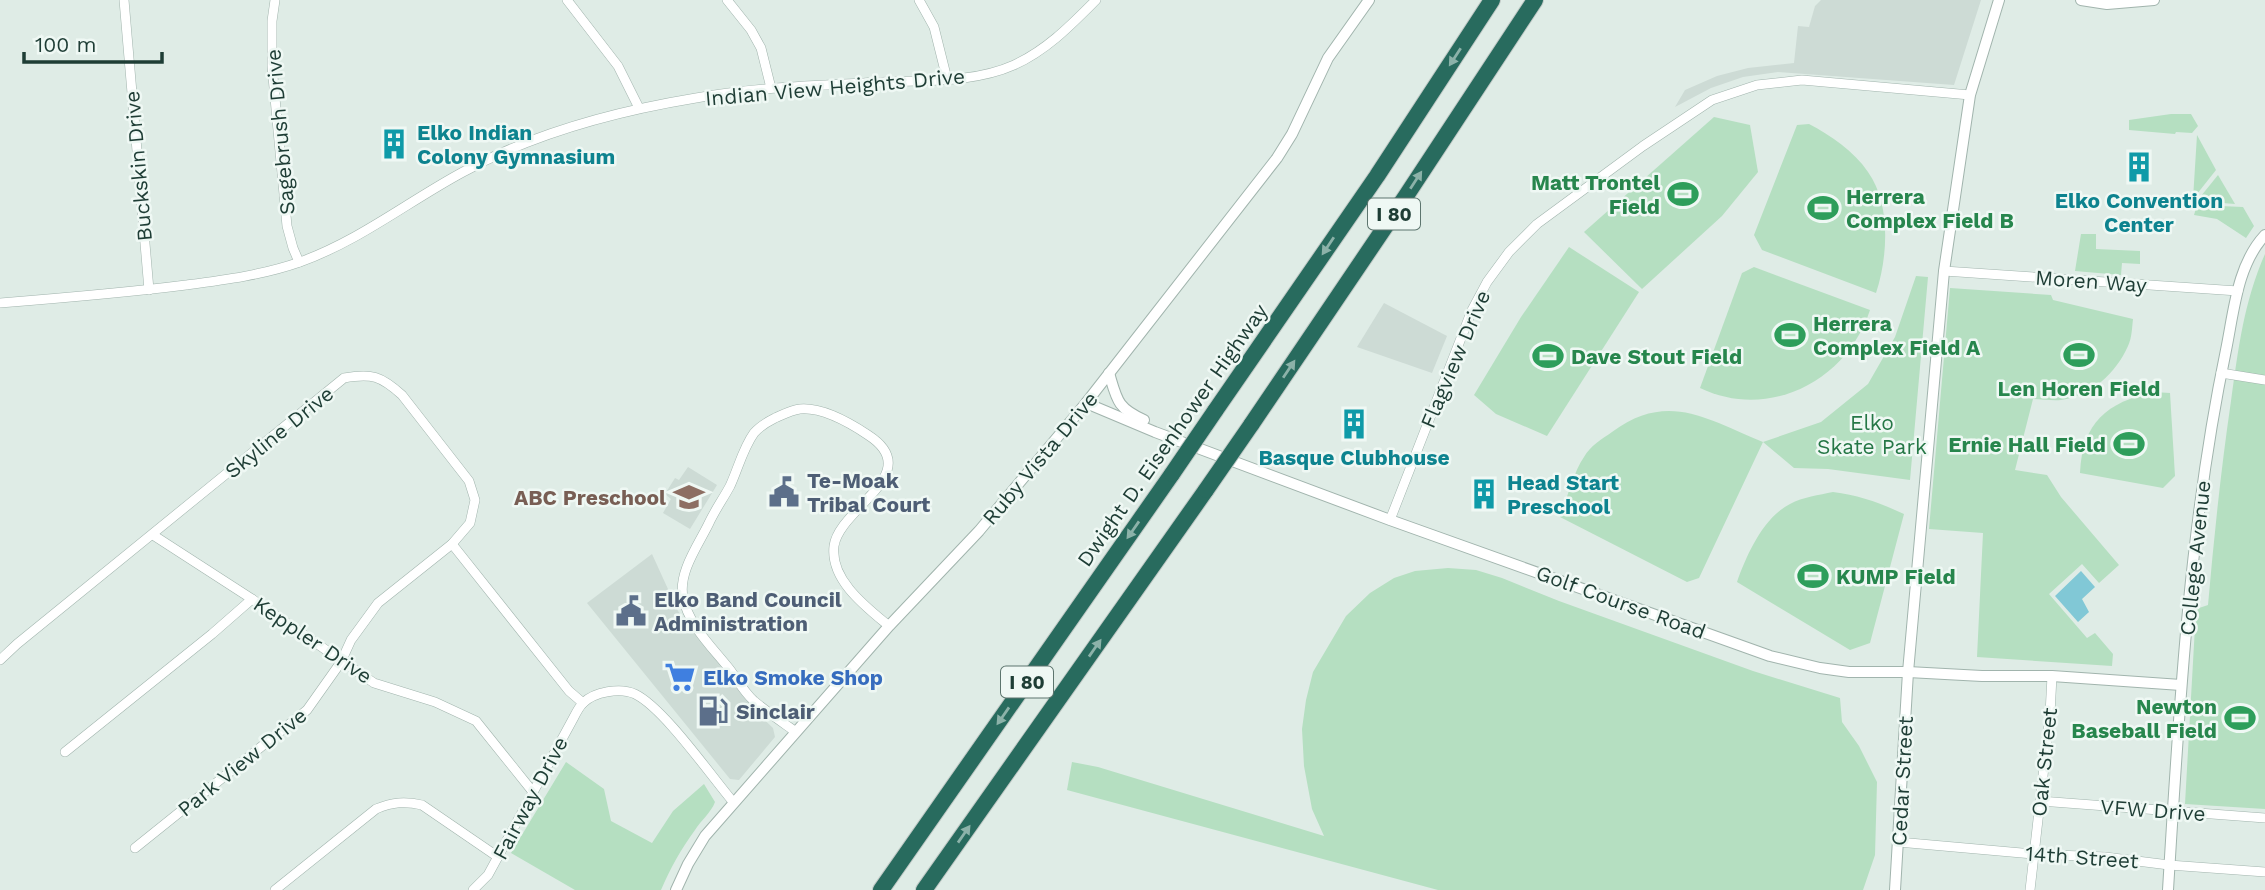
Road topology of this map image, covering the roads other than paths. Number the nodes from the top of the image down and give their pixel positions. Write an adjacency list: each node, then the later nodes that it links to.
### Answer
1 (124, 0): 20 (street, Buckskin Drive)
2 (275, 0): 18 (street, Sagebrush Drive)
3 (567, 0): 16 (street)
4 (727, 0): 14 (street)
5 (919, 0): 13 (street)
6 (1096, 0): 13 (street, Indian View Heights Drive)
7 (1369, 0): 23 (street, Ruby Vista Drive)
8 (1492, 0): 55 (highway, Dwight D. Eisenhower Highway / I 80, one-way to 55, bridge)
9 (1535, 0): 56 (highway, I 80, one-way to 9, bridge)
10 (1999, 0): 15 (street, Cedar Street)
11 (2081, 0): 12 (street)
12 (2154, 0)
13 (947, 79): 14 (street, Indian View Heights Drive)
14 (771, 88): 16 (street, Indian View Heights Drive)
15 (1970, 95): 19 (street, Cedar Street); 28 (street, Flagview Drive)
16 (639, 108): 18 (street, Indian View Heights Drive)
17 (2265, 235): 21 (street, College Avenue)
18 (299, 262): 20 (street, Indian View Heights Drive)
19 (1944, 271): 21 (street, Moren Way); 35 (street, Cedar Street)
20 (149, 290): 22 (street, Indian View Heights Drive)
21 (2238, 291): 24 (street, College Avenue)
22 (0, 303)
23 (1109, 373): 26 (street, Ruby Vista Drive); 27 (street)
24 (2221, 373): 25 (street); 37 (street, College Avenue)
25 (2265, 380)
26 (1086, 402): 27 (street, Golf Course Road); 32 (street, Ruby Vista Drive)
27 (1180, 441): 28 (street, Golf Course Road)
28 (1390, 520): 35 (street, Golf Course Road)
29 (153, 535): 30 (street, Skyline Drive); 31 (street, Keppler Drive); 33 (street, Skyline Drive)
30 (452, 544): 34 (street, Park View Drive); 38 (street)
31 (252, 599): 34 (street, Keppler Drive); 40 (street)
32 (889, 626): 39 (street, Ruby Vista Drive); 39 (street)
33 (0, 660)
34 (341, 662): 41 (street, Keppler Drive); 47 (street, Park View Drive)
35 (1908, 672): 36 (street, Golf Course Road); 46 (street, Cedar Street)
36 (2052, 676): 37 (street, Golf Course Road); 42 (street, Oak Street)
37 (2181, 685): 44 (street, College Avenue)
38 (583, 703): 41 (street, Fairway Drive); 43 (street)
39 (796, 732): 43 (street, Ruby Vista Drive)
40 (65, 752)
41 (534, 792): 49 (street, Fairway Drive)
42 (2040, 801): 44 (street, VFW Drive); 48 (street, Oak Street)
43 (734, 803): 54 (street, Ruby Vista Drive)
44 (2173, 813): 45 (street, VFW Drive); 50 (street, College Avenue)
45 (2265, 818)
46 (1898, 842): 48 (street, 14th Street); 57 (street, Cedar Street)
47 (135, 848)
48 (2033, 854): 50 (street, 14th Street); 58 (street, Oak Street)
49 (498, 857): 52 (street); 53 (street, Fairway Drive)
50 (2169, 865): 51 (street, 14th Street); 59 (street, College Avenue)
51 (2265, 872)
52 (275, 890)
53 (472, 890)
54 (676, 890)
55 (881, 890)
56 (924, 890)
57 (1895, 890)
58 (2031, 890)
59 (2168, 890)

